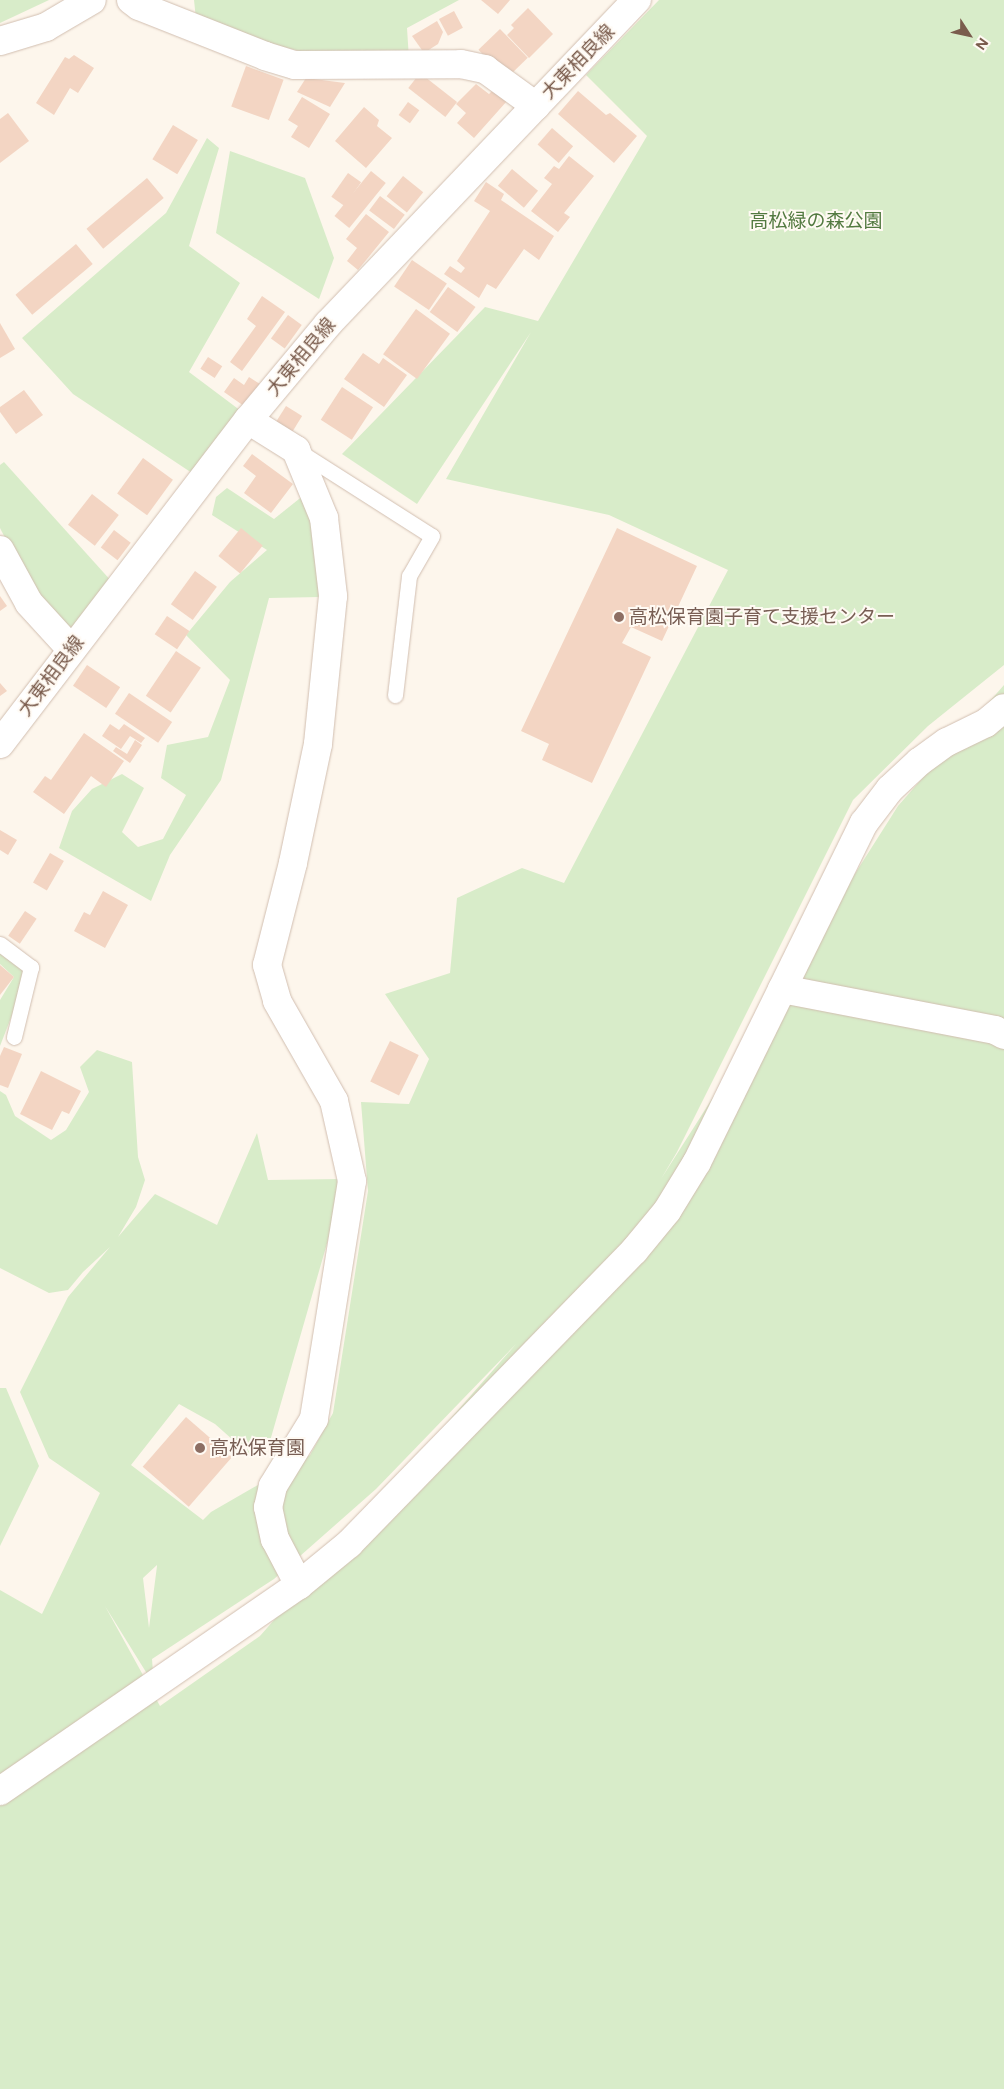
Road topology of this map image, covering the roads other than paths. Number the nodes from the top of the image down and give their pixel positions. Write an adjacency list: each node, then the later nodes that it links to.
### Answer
1 (92, 0): 4 (street)
2 (131, 0): 5 (street)
3 (637, 0): 5 (street, 大東相良線)
4 (0, 40)
5 (536, 106): 6 (street, 大東相良線)
6 (248, 420): 7 (street); 9 (street, 大東相良線)
7 (296, 450): 10 (lane); 17 (street)
8 (0, 550): 9 (street)
9 (71, 649): 12 (street, 大東相良線)
10 (395, 695)
11 (1004, 708): 14 (street)
12 (0, 744)
13 (0, 944): 16 (lane)
14 (782, 989): 15 (street); 17 (street)
15 (1004, 1035)
16 (14, 1037)
17 (299, 1585): 18 (street)
18 (0, 1792)

